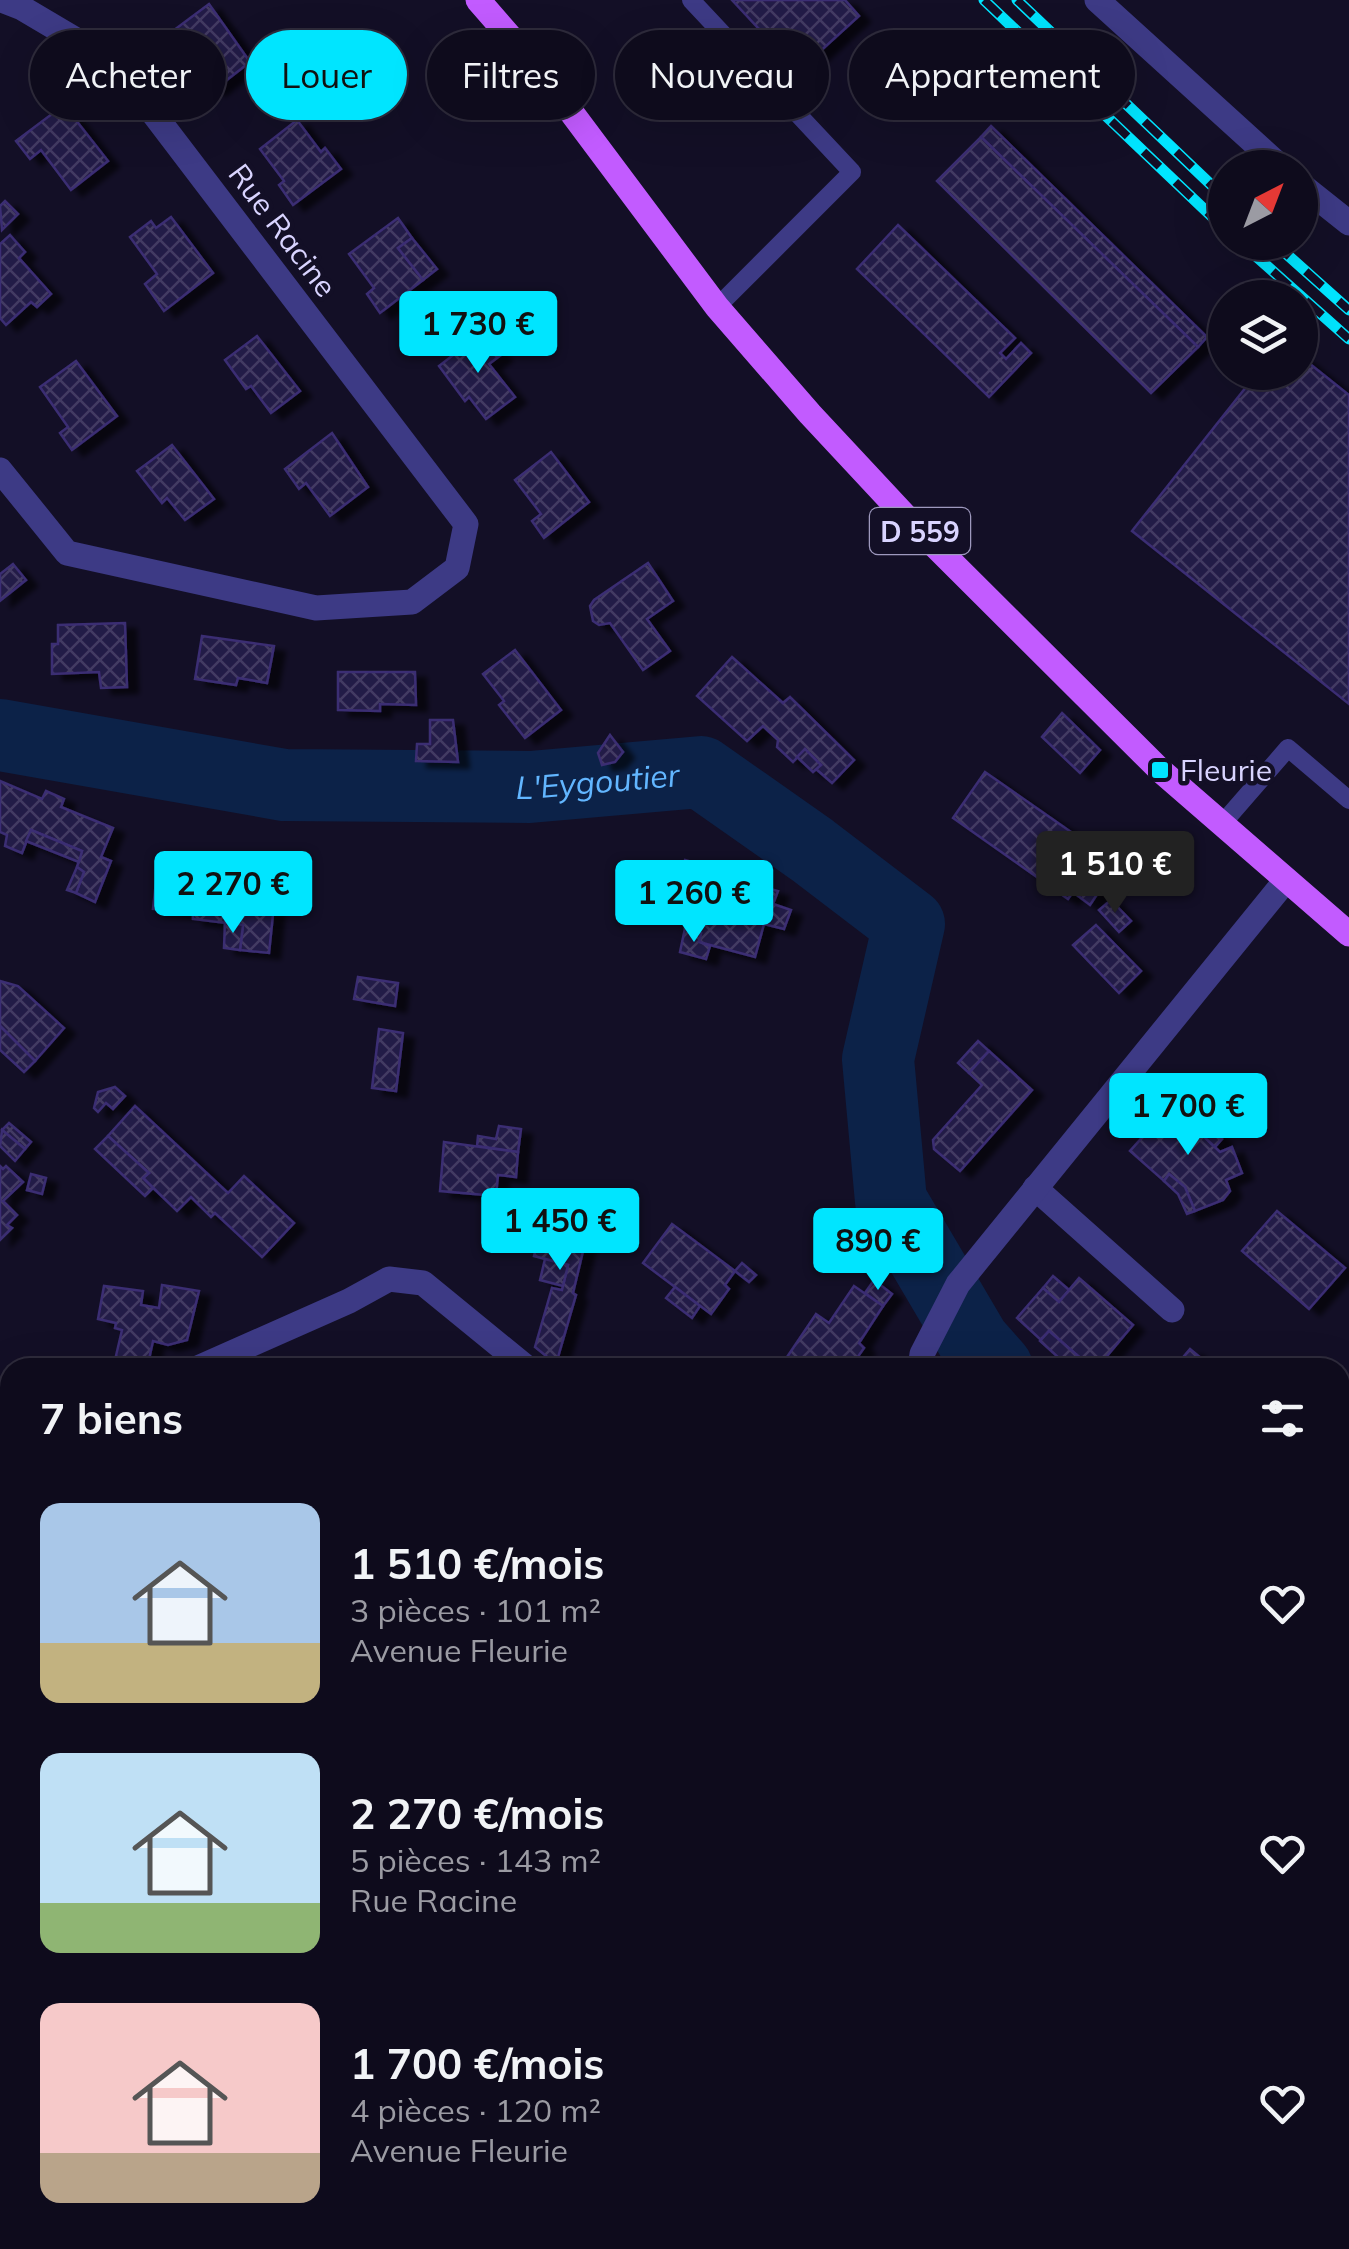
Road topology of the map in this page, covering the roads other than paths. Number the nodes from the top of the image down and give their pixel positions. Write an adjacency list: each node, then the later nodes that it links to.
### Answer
1 (2, 0): 13 (street, Rue Racine)
2 (478, 0): 6 (main road, D 559)
3 (498, 0): 7 (main road, D 559)
4 (690, 0): 12 (lane)
5 (1097, 0): 9 (street)
6 (504, 30)
7 (516, 30)
8 (577, 120): 12 (main road, D 559)
9 (1262, 150)
10 (1318, 198): 11 (street)
11 (1349, 223)
12 (716, 307): 15 (main road, D 559)
13 (0, 470)
14 (1349, 800): 15 (lane)
15 (1222, 824): 16 (main road, D 559)
16 (1286, 880): 17 (main road, D 559); 18 (street)
17 (1349, 934)
18 (1035, 1188): 19 (street); 22 (street)
19 (1172, 1310)
20 (244, 1358): 21 (street)
21 (515, 1358)
22 (922, 1358)

